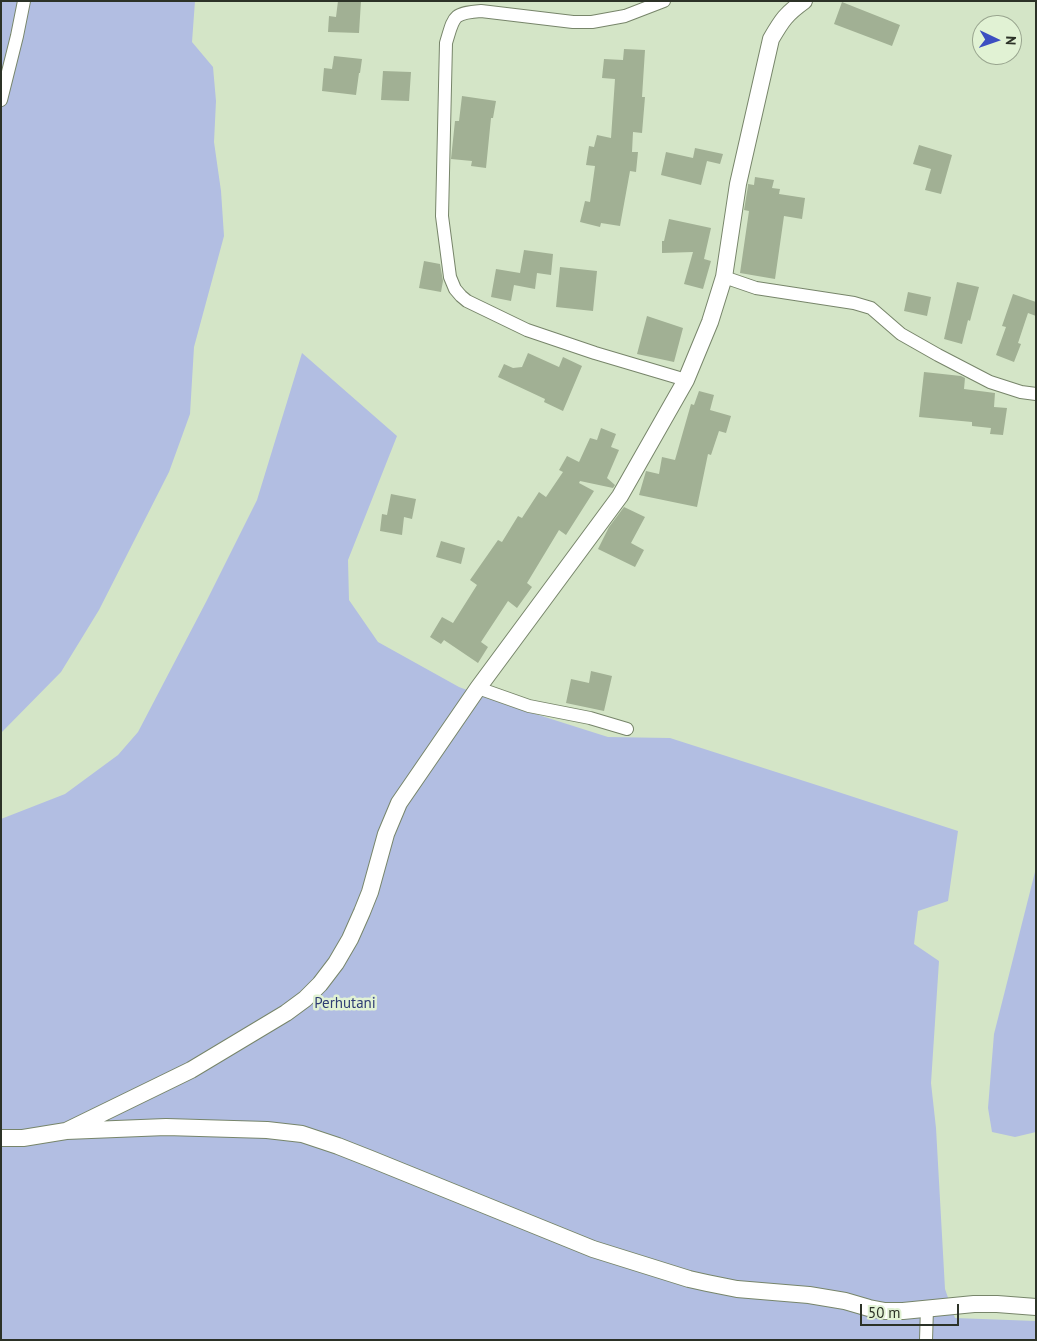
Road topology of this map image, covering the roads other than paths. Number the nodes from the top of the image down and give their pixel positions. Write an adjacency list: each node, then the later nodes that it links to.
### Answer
1 (24, 1): 4 (street)
2 (664, 1): 6 (street)
3 (804, 1): 5 (street)
4 (1, 100)
5 (724, 277): 6 (street); 7 (street)
6 (686, 380): 8 (street)
7 (1036, 394)
8 (478, 688): 9 (street); 10 (street)
9 (626, 729)
10 (66, 1131): 11 (street); 13 (street)
11 (1, 1138)
12 (1036, 1307): 13 (street)
13 (927, 1308): 14 (street)
14 (926, 1340)

